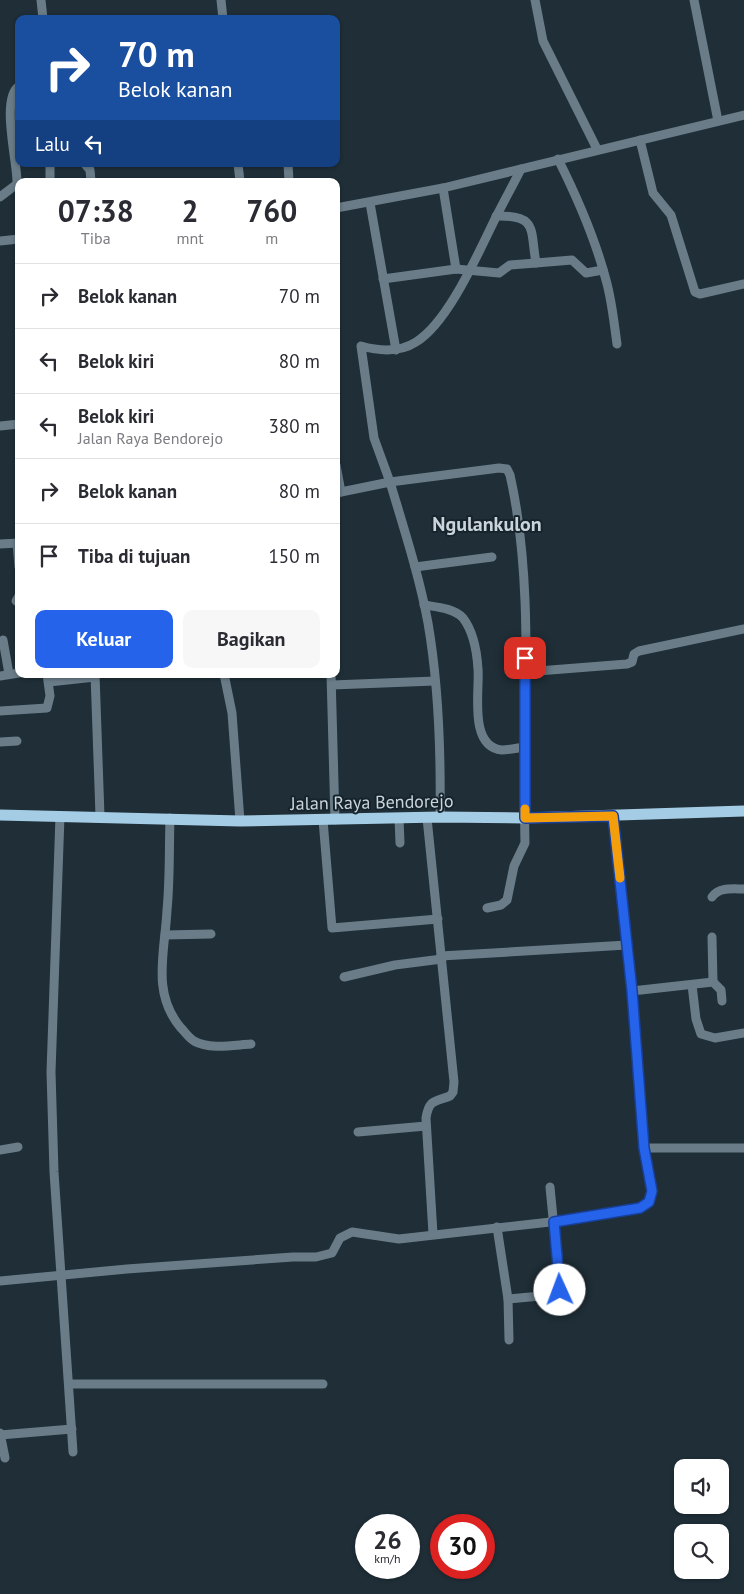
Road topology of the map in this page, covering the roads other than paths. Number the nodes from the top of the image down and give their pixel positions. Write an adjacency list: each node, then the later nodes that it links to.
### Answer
1 (41, 0): 5 (street)
2 (220, 0): 6 (street)
3 (535, 0): 11 (street)
4 (694, 0): 9 (street)
5 (43, 15)
6 (222, 15)
7 (15, 89): 13 (street)
8 (744, 115): 9 (street)
9 (718, 120): 10 (street)
10 (640, 140): 11 (street); 28 (street)
11 (597, 149): 12 (street)
12 (558, 160): 14 (street); 26 (street)
13 (15, 163)
14 (521, 169): 16 (street); 20 (street)
15 (15, 186): 17 (street)
16 (443, 188): 18 (street); 24 (street)
17 (0, 197)
18 (370, 203): 19 (street); 27 (street)
19 (340, 207)
20 (496, 216): 23 (street); 25 (street)
21 (15, 239): 22 (street)
22 (0, 240)
23 (536, 263): 25 (street); 26 (street)
24 (456, 269): 25 (street); 27 (street)
25 (469, 269): 30 (street)
26 (603, 270): 29 (street)
27 (383, 279): 30 (street)
28 (744, 284)
29 (617, 344)
30 (396, 350): 33 (street)
31 (15, 424): 32 (street)
32 (0, 426)
33 (390, 482): 34 (street); 38 (street); 42 (street)
34 (340, 493)
35 (15, 543): 36 (street)
36 (0, 544)
37 (492, 557): 38 (street)
38 (415, 567): 39 (street)
39 (424, 605): 48 (street); 53 (street)
40 (744, 629): 42 (street)
41 (4, 640): 43 (street)
42 (525, 672): 53 (street)
43 (4, 675)
44 (48, 678): 50 (street)
45 (95, 678): 57 (street)
46 (225, 678): 65 (street)
47 (331, 678): 49 (street)
48 (435, 681): 49 (street); 59 (street)
49 (332, 685): 64 (street)
50 (0, 711)
51 (17, 741): 52 (street)
52 (0, 742)
53 (525, 747): 63 (street)
54 (744, 811): 58 (main road, Jalan Raya Bendorejo)
55 (0, 814): 56 (main road, Jalan Raya Bendorejo)
56 (60, 816): 57 (main road, Jalan Raya Bendorejo); 93 (street)
57 (100, 816): 60 (main road, Jalan Raya Bendorejo)
58 (613, 816): 63 (main road, Jalan Raya Bendorejo); 74 (street)
59 (440, 817): 62 (main road, Jalan Raya Bendorejo); 63 (main road, Jalan Raya Bendorejo)
60 (170, 818): 65 (main road, Jalan Raya Bendorejo); 72 (street)
61 (399, 818): 62 (main road, Jalan Raya Bendorejo); 64 (main road, Jalan Raya Bendorejo); 66 (street)
62 (427, 818): 70 (street)
63 (525, 818): 69 (street)
64 (329, 820): 65 (main road, Jalan Raya Bendorejo); 70 (street)
65 (240, 821)
66 (400, 843)
67 (744, 888): 68 (street)
68 (712, 897)
69 (487, 908)
70 (438, 919): 75 (street)
71 (210, 934): 72 (street)
72 (165, 935): 82 (street)
73 (712, 938): 77 (street)
74 (627, 945): 75 (street); 79 (street)
75 (441, 958): 76 (street); 83 (street)
76 (344, 978)
77 (713, 982): 78 (street); 80 (street)
78 (692, 985): 79 (street); 81 (street)
79 (632, 991): 86 (street)
80 (722, 1001)
81 (744, 1033)
82 (251, 1044)
83 (426, 1126): 84 (street); 92 (street)
84 (358, 1132)
85 (18, 1147): 88 (street)
86 (644, 1148): 87 (street); 90 (street)
87 (744, 1148)
88 (0, 1150)
89 (550, 1187): 90 (street)
90 (554, 1222): 91 (street); 95 (street)
91 (497, 1227): 92 (street); 95 (street)
92 (433, 1234): 93 (street)
93 (60, 1277): 94 (street); 97 (street)
94 (0, 1281)
95 (508, 1299): 96 (street)
96 (509, 1340)
97 (69, 1384): 98 (street); 99 (street)
98 (322, 1384)
99 (72, 1429): 100 (street); 101 (street)
100 (0, 1434): 102 (street)
101 (73, 1452)
102 (5, 1458)

